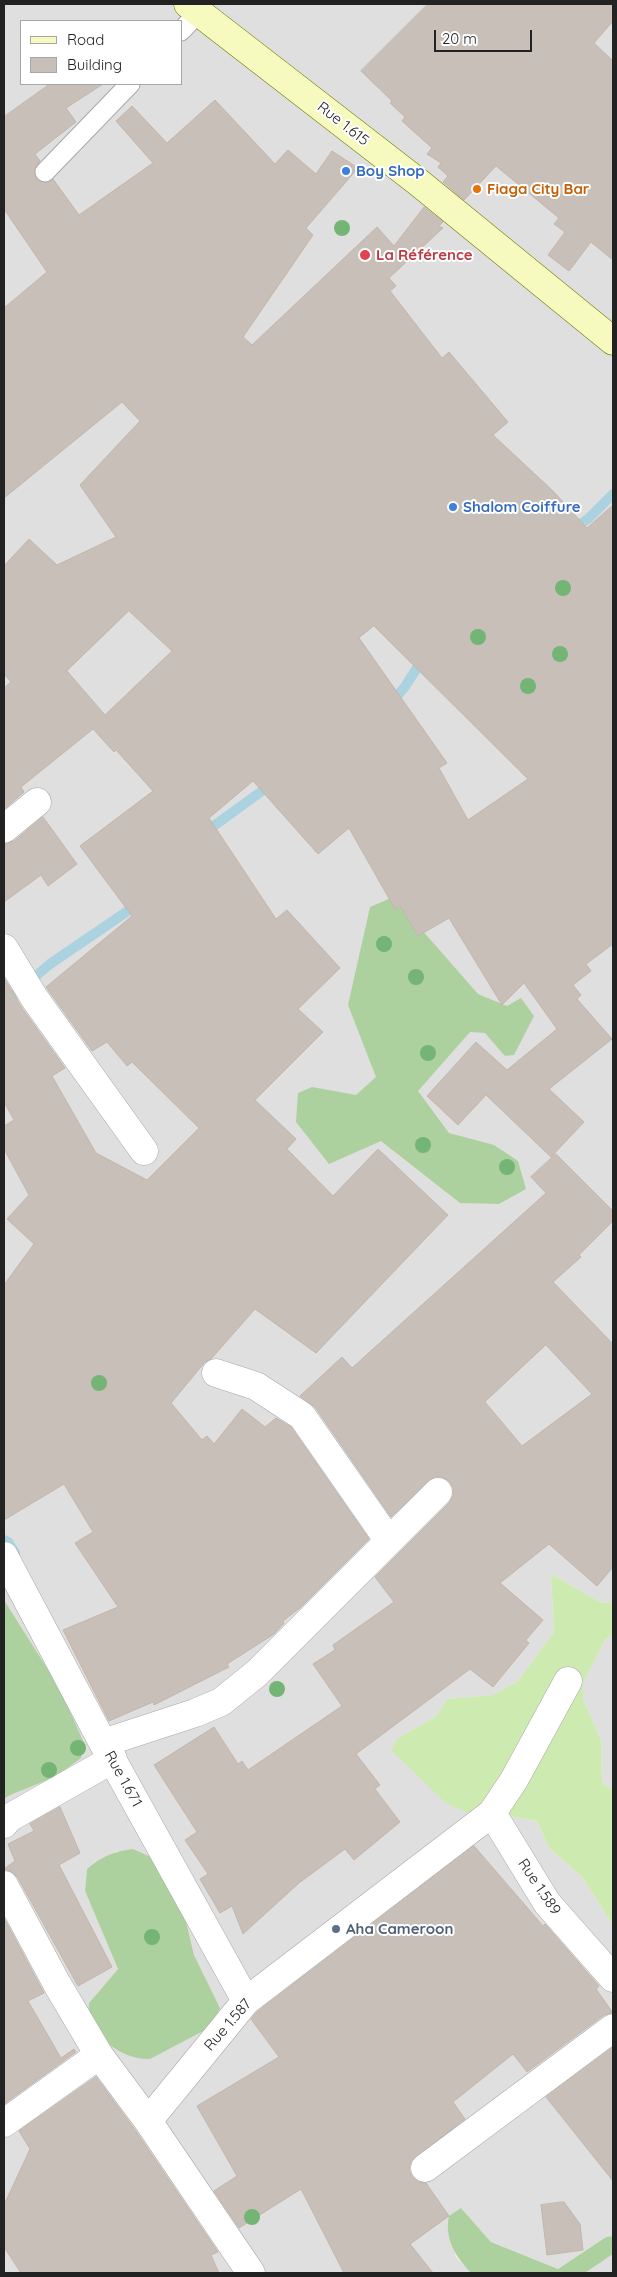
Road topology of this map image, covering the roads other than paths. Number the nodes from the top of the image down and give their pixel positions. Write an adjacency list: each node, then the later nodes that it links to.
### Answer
1 (194, 13): 4 (street, Rue 1.615)
2 (129, 85): 3 (lane)
3 (45, 172)
4 (613, 342)
5 (38, 802): 6 (street)
6 (4, 829)
7 (4, 948): 8 (street)
8 (144, 1151)
9 (216, 1373): 11 (street)
10 (438, 1492): 11 (street)
11 (389, 1541): 14 (street)
12 (4, 1556): 14 (street, Rue 1.671)
13 (568, 1681): 15 (street, Rue 1.587)
14 (108, 1751): 16 (street); 19 (street, Rue 1.671)
15 (492, 1813): 18 (street, Rue 1.589); 19 (street, Rue 1.587)
16 (4, 1824)
17 (4, 1885): 21 (street)
18 (613, 1978)
19 (246, 2001): 22 (street, Rue 1.587)
20 (613, 2028): 24 (street)
21 (99, 2055): 22 (street); 23 (street)
22 (148, 2121): 25 (street)
23 (4, 2122)
24 (424, 2168)
25 (251, 2273)

